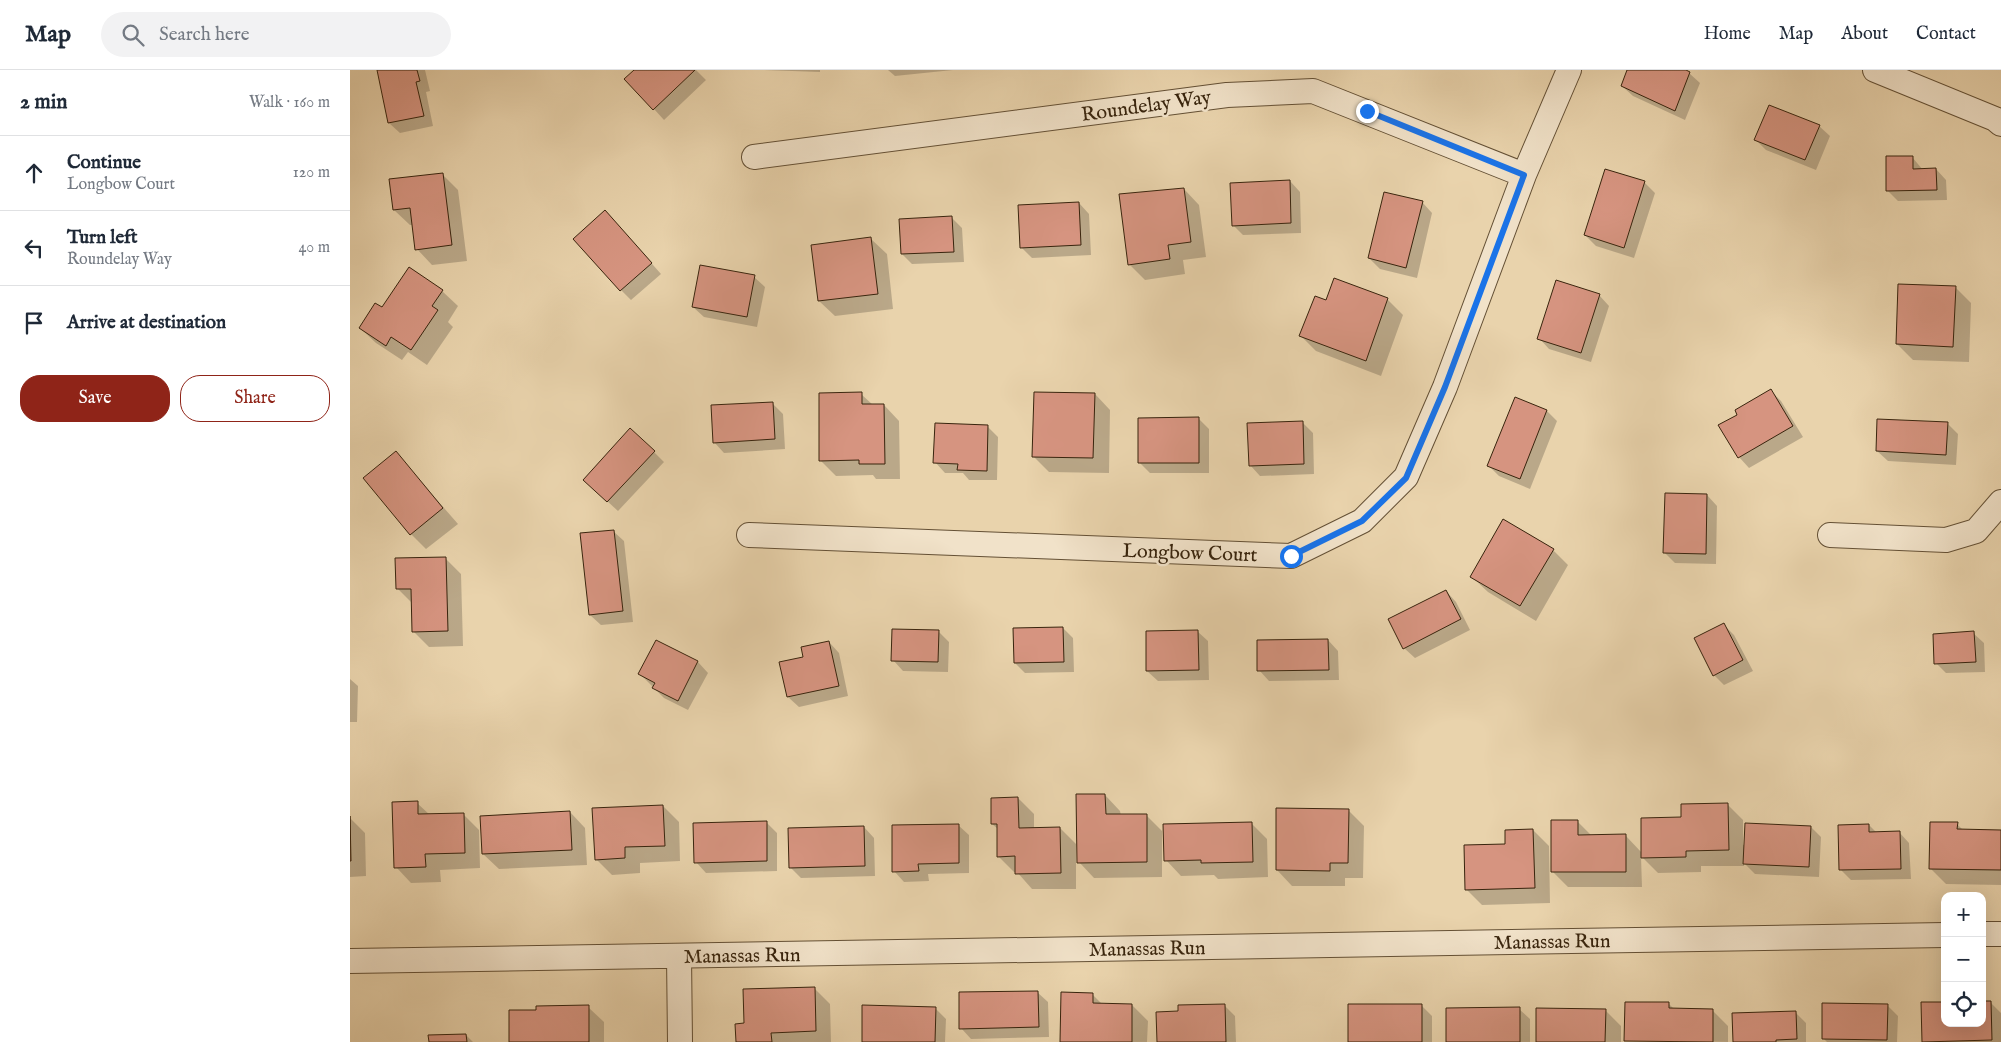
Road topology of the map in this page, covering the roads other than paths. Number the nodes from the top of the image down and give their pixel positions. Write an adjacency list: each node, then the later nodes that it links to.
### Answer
1 (1569, 70): 5 (street, Longbow Court)
2 (1876, 70): 3 (street)
3 (2001, 124)
4 (754, 157): 5 (street, Roundelay Way)
5 (1524, 175): 7 (street, Longbow Court)
6 (2001, 502): 8 (street)
7 (749, 535)
8 (1830, 535)
9 (1986, 934): 10 (street)
10 (2001, 934)
11 (1941, 935): 12 (street, Manassas Run)
12 (679, 956): 13 (street, Manassas Run); 14 (street)
13 (350, 961)
14 (680, 1042)

